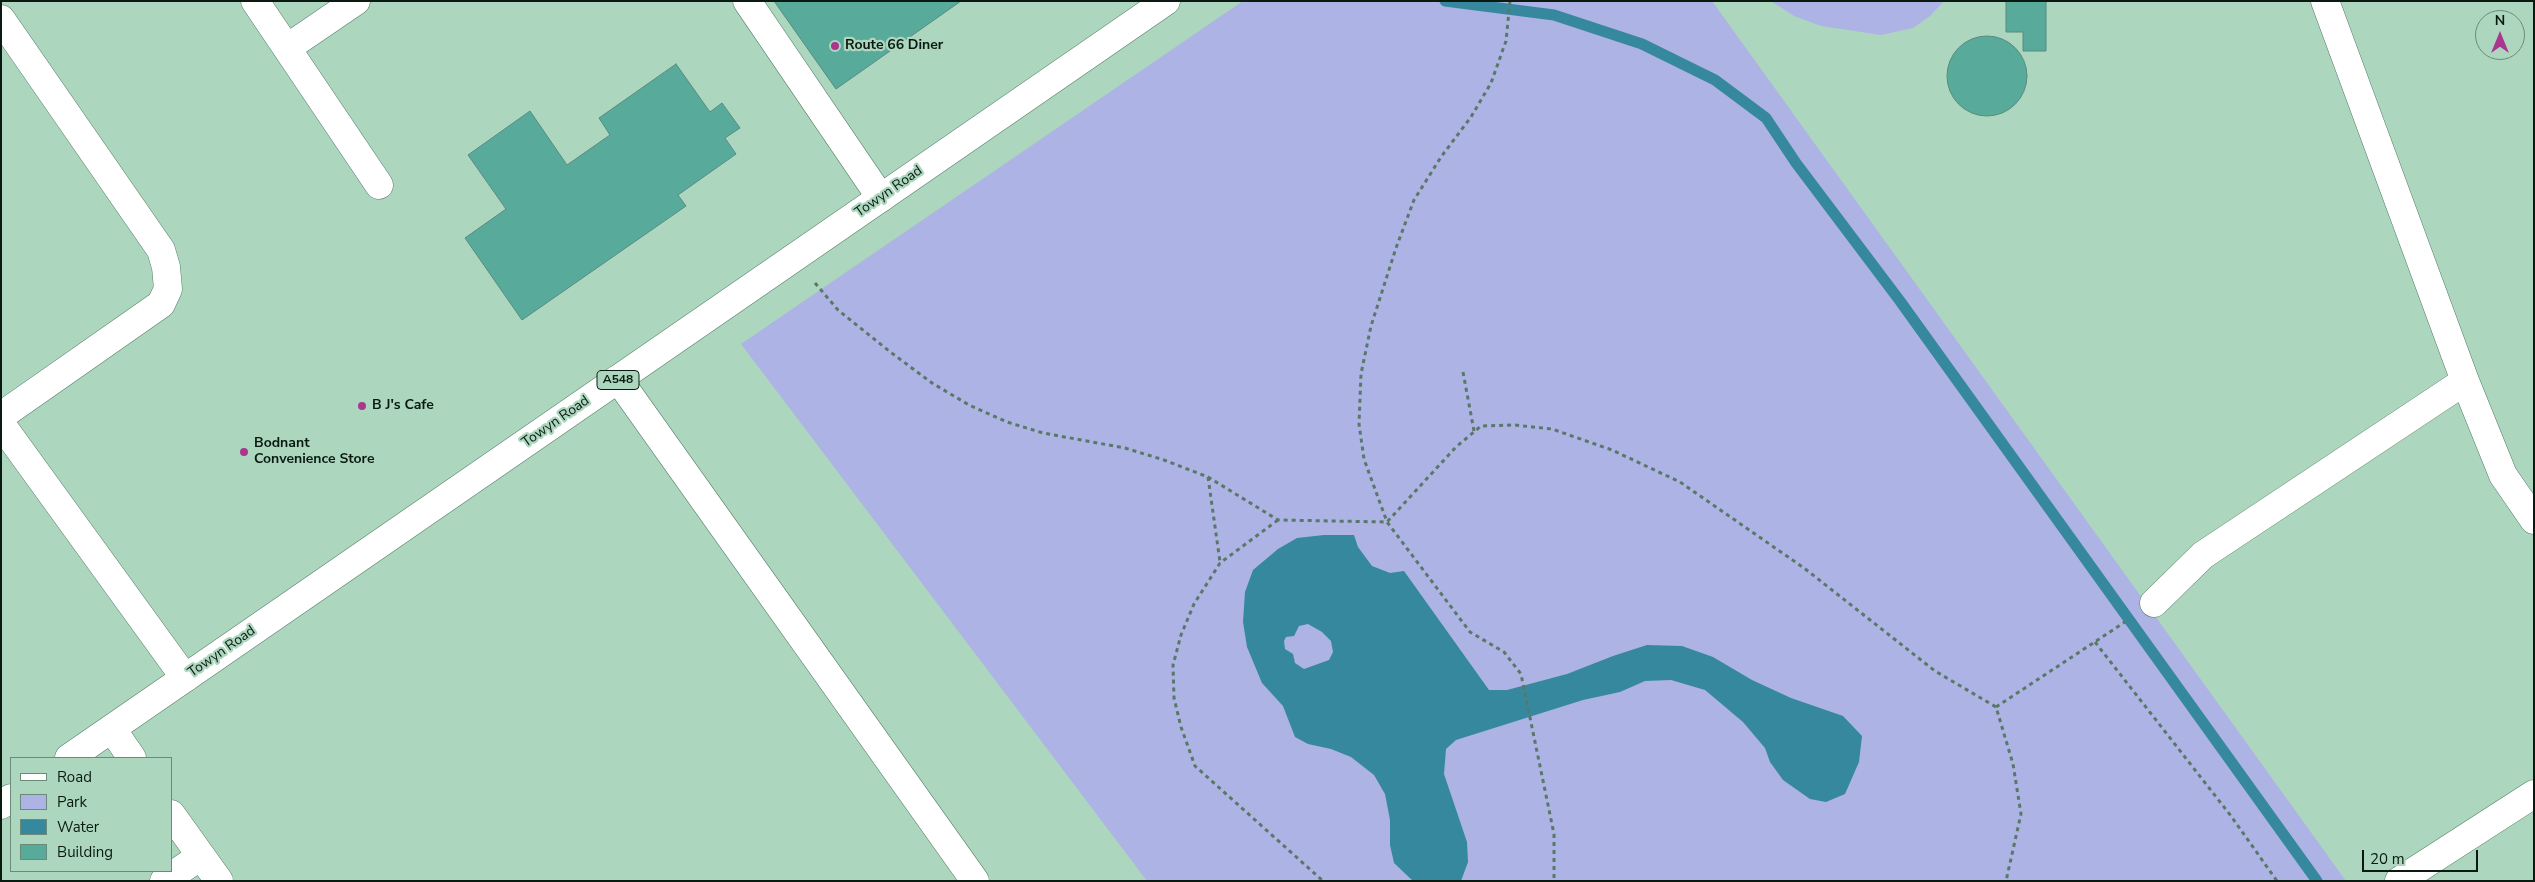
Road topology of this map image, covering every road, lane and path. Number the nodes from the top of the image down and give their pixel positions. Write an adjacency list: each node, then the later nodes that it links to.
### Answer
1 (255, 1): 8 (main road)
2 (356, 1): 8 (main road)
3 (747, 1): 10 (main road)
4 (1166, 1): 10 (main road, Towyn Road / A548)
5 (1510, 1): 21 (path)
6 (2325, 1): 14 (main road)
7 (1, 19): 15 (main road)
8 (287, 48): 9 (main road)
9 (379, 185)
10 (881, 198): 11 (main road, Towyn Road / A548)
11 (794, 258): 13 (main road, Towyn Road / A548); 18 (path)
12 (1463, 372): 17 (path)
13 (618, 380): 26 (main road, Towyn Road / A548); 36 (main road)
14 (2466, 381): 20 (main road); 23 (main road)
15 (1, 416)
16 (1, 424): 26 (main road)
17 (1474, 431): 21 (path); 27 (path)
18 (1208, 477): 19 (path); 22 (path)
19 (1278, 520): 21 (path); 22 (path)
20 (2534, 520)
21 (1387, 522): 38 (path)
22 (1220, 563): 37 (path)
23 (2154, 603)
24 (2104, 637): 25 (path)
25 (2096, 642): 27 (path); 40 (path)
26 (185, 678): 28 (main road, Towyn Road / A548)
27 (1996, 707): 39 (path)
28 (112, 729): 29 (main road, Towyn Road / A548); 30 (main road)
29 (70, 757)
30 (131, 757)
31 (2534, 794): 41 (main road)
32 (172, 815): 33 (main road)
33 (201, 856): 34 (main road); 35 (main road)
34 (164, 881)
35 (219, 881)
36 (975, 881)
37 (1323, 881)
38 (1554, 881)
39 (2006, 881)
40 (2277, 881)
41 (2399, 881)

